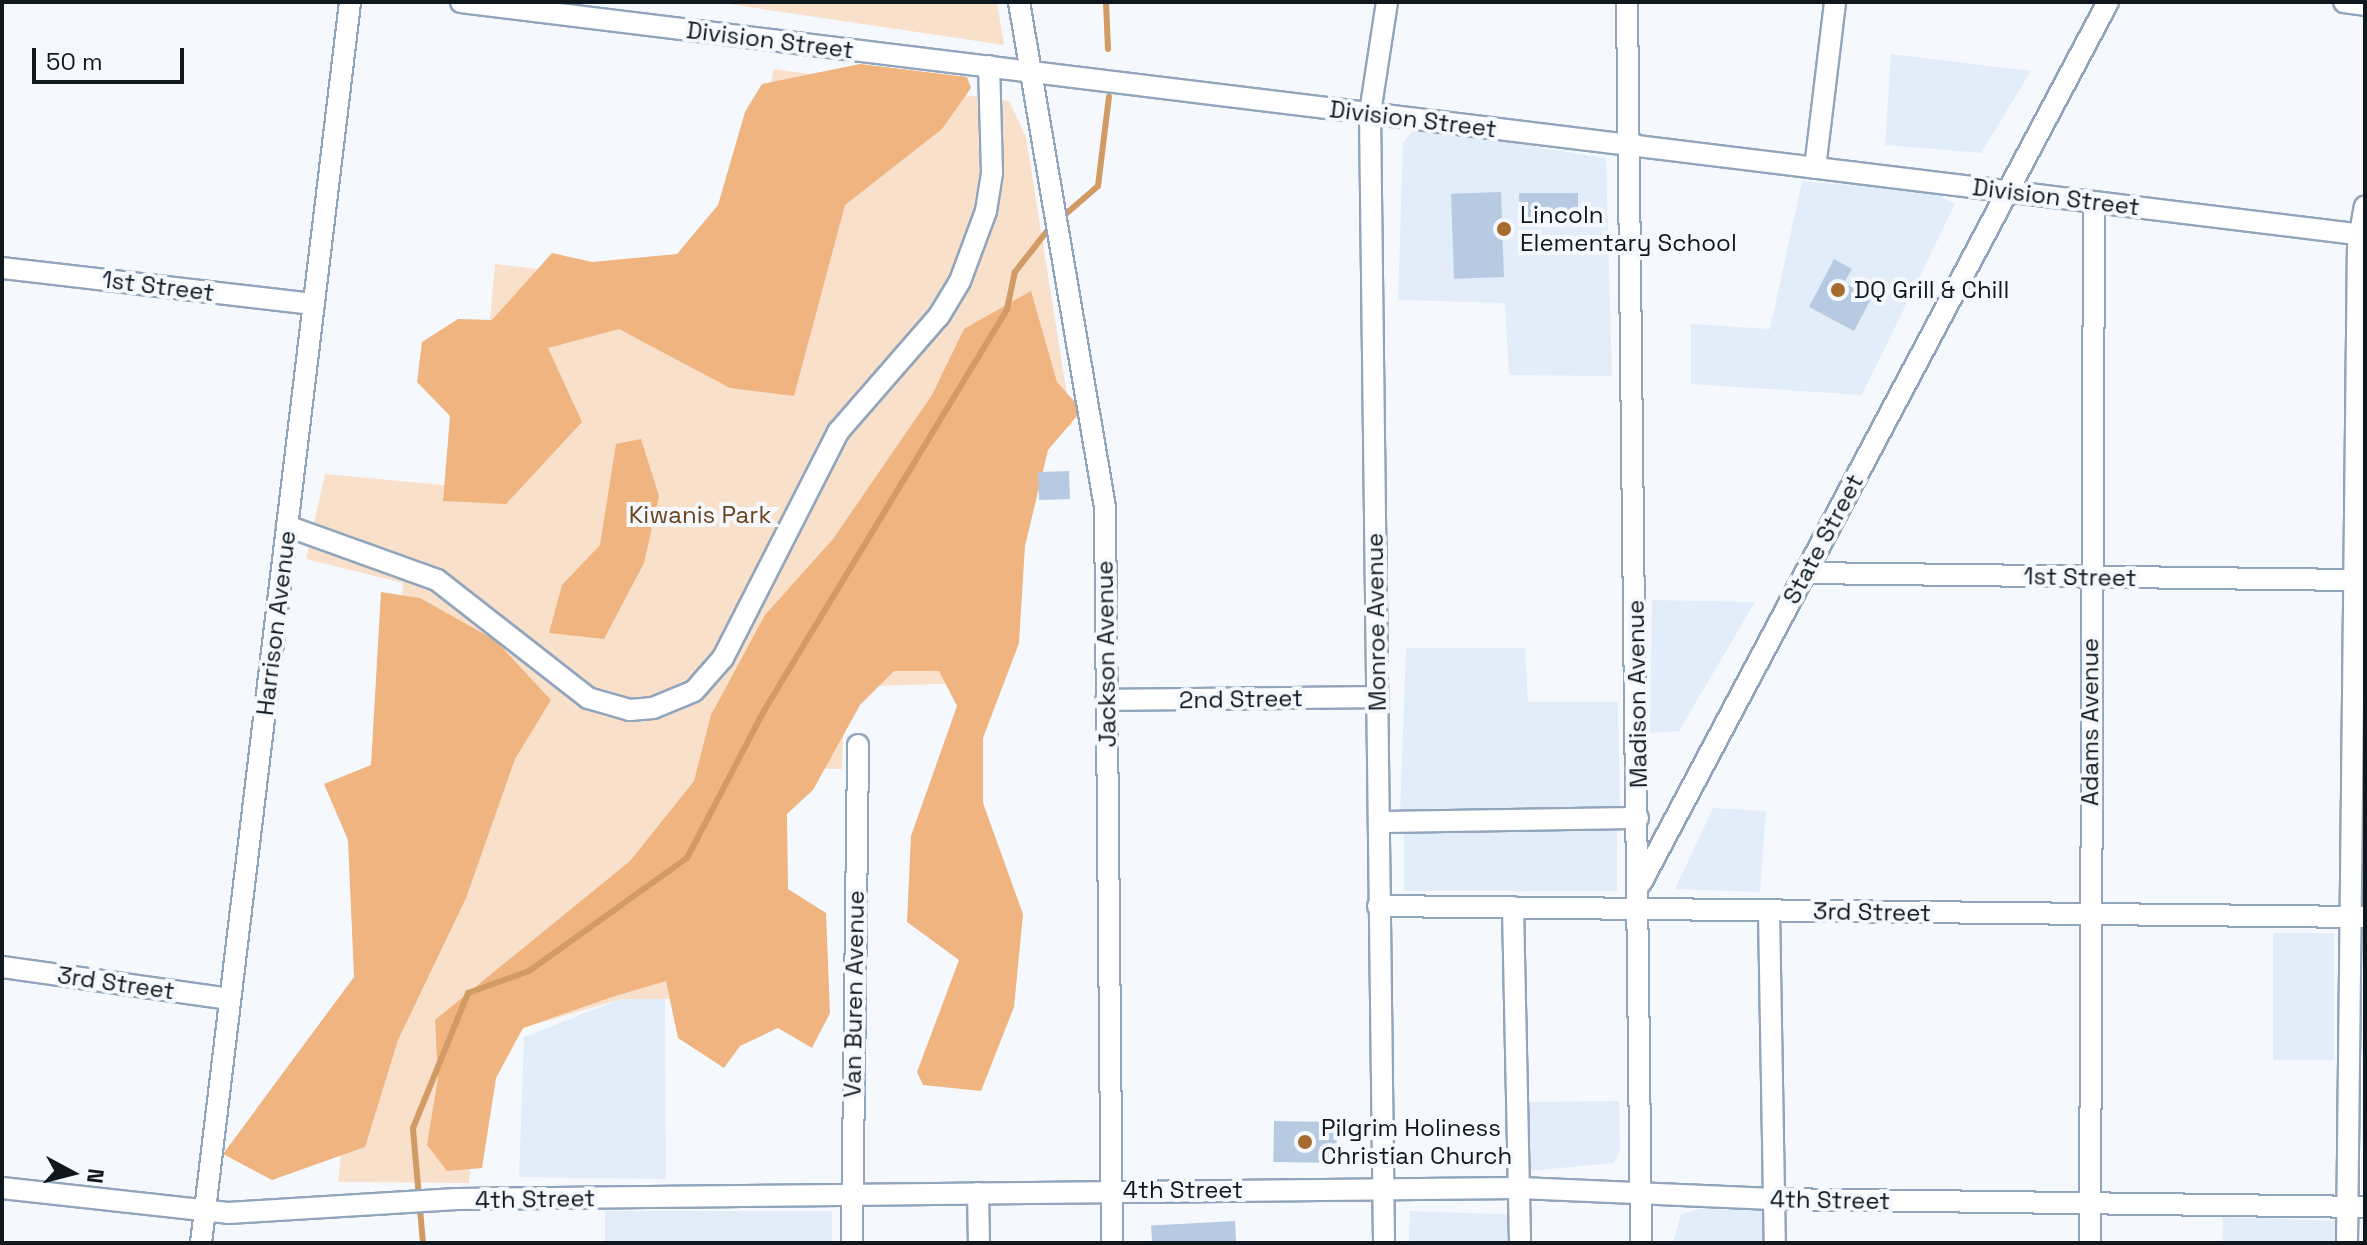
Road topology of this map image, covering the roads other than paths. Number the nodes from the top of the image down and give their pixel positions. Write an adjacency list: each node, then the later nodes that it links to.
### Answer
1 (350, 2): 20 (street, Harrison Avenue)
2 (461, 2): 10 (street, Division Street)
3 (1019, 2): 11 (street, Jackson Avenue)
4 (1387, 2): 12 (street, Monroe Avenue)
5 (1627, 2): 13 (street, Madison Avenue)
6 (1835, 2): 14 (street)
7 (2108, 2): 15 (street, State Street)
8 (2344, 2): 9 (street)
9 (2365, 5)
10 (989, 66): 11 (street, Division Street); 21 (street)
11 (1032, 72): 12 (street, Division Street); 26 (street, Jackson Avenue)
12 (1370, 113): 13 (street, Division Street); 25 (street, Monroe Avenue)
13 (1631, 145): 14 (street, Division Street); 28 (street, Madison Avenue)
14 (1815, 168): 15 (street, Division Street)
15 (2007, 191): 16 (street, Division Street); 22 (street, State Street)
16 (2094, 202): 18 (street, Division Street); 23 (street, Adams Avenue)
17 (2365, 207): 18 (street)
18 (2363, 235): 24 (street)
19 (2, 268): 20 (street, 1st Street)
20 (314, 304): 21 (street, Harrison Avenue)
21 (287, 526): 38 (street, Harrison Avenue)
22 (1805, 573): 23 (street, 1st Street); 30 (street, State Street)
23 (2091, 577): 24 (street, 1st Street); 35 (street, Adams Avenue)
24 (2356, 580): 36 (street)
25 (1376, 697): 26 (street, 2nd Street); 29 (street, Monroe Avenue)
26 (1106, 700): 42 (street, Jackson Avenue)
27 (858, 745): 45 (street, Van Buren Avenue)
28 (1638, 818): 29 (street); 30 (street, Madison Avenue)
29 (1379, 822): 31 (street, Monroe Avenue)
30 (1639, 886): 33 (street, Madison Avenue)
31 (1378, 906): 32 (street, 3rd Street); 41 (street, Monroe Avenue)
32 (1513, 907): 33 (street, 3rd Street); 40 (street)
33 (1639, 909): 34 (street, 3rd Street); 44 (street, Madison Avenue)
34 (1769, 911): 35 (street, 3rd Street); 46 (street)
35 (2089, 915): 36 (street, 3rd Street); 47 (street, Adams Avenue)
36 (2359, 917): 48 (street)
37 (2, 967): 38 (street, 3rd Street)
38 (229, 999): 49 (street, Harrison Avenue)
39 (2, 1188): 49 (street, 4th Street)
40 (1520, 1188): 41 (street, 4th Street); 44 (street, 4th Street); 55 (street)
41 (1384, 1189): 42 (street, 4th Street); 54 (street, Monroe Avenue)
42 (1111, 1191): 43 (street, 4th Street); 53 (street, Jackson Avenue)
43 (978, 1193): 45 (street, 4th Street); 52 (street)
44 (1641, 1195): 46 (street, 4th Street); 56 (street, Madison Avenue)
45 (851, 1196): 49 (street, 4th Street); 51 (street, Van Buren Avenue)
46 (1773, 1199): 47 (street, 4th Street); 57 (street)
47 (2089, 1204): 48 (street, 4th Street); 58 (street, Adams Avenue)
48 (2356, 1207): 59 (street)
49 (201, 1212): 50 (street, Harrison Avenue)
50 (201, 1243)
51 (852, 1243)
52 (979, 1243)
53 (1112, 1243)
54 (1384, 1243)
55 (1520, 1243)
56 (1641, 1243)
57 (1775, 1243)
58 (2090, 1243)
59 (2347, 1243)

